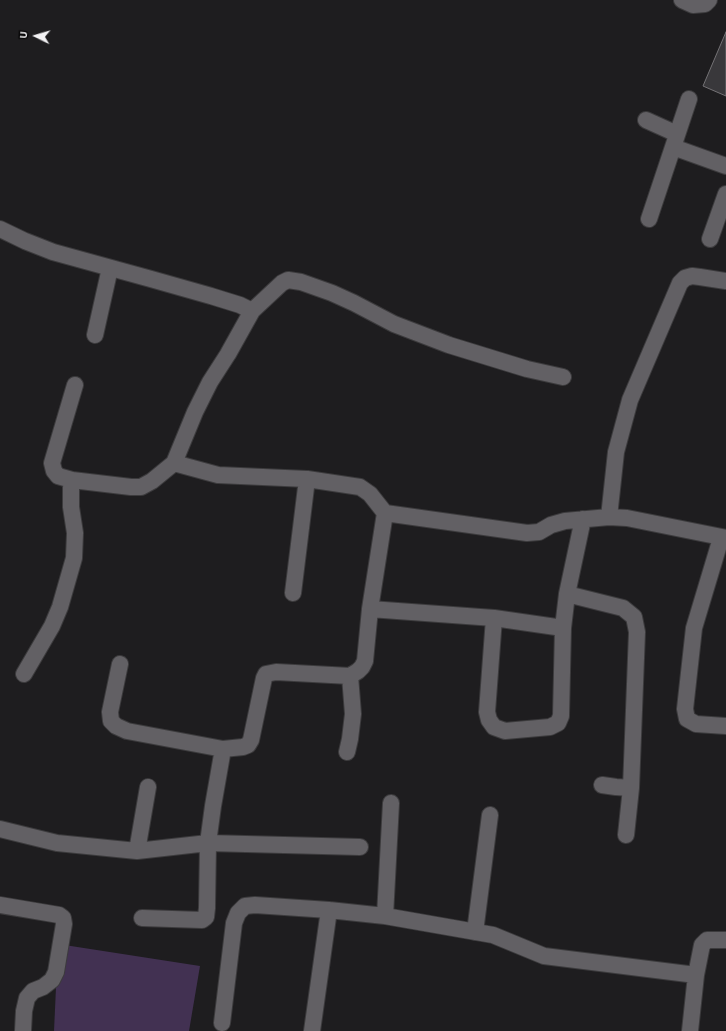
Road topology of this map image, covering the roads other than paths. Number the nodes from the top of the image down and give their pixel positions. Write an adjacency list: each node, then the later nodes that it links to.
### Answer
1 (682, 0): 2 (street)
2 (709, 0)
3 (689, 99): 5 (street)
4 (646, 120): 5 (street)
5 (675, 141): 6 (street); 8 (street)
6 (726, 166)
7 (726, 194): 10 (street)
8 (649, 220)
9 (0, 229): 11 (street)
10 (710, 239)
11 (110, 268): 13 (street); 14 (street)
12 (726, 281): 21 (street)
13 (252, 311): 15 (street); 17 (street)
14 (95, 335)
15 (564, 376)
16 (75, 385): 19 (street)
17 (174, 463): 18 (street); 19 (street)
18 (307, 479): 20 (street); 24 (street)
19 (72, 480): 30 (street)
20 (385, 513): 22 (street); 26 (street)
21 (609, 517): 22 (street); 23 (street)
22 (583, 519): 25 (street)
23 (724, 538): 32 (street)
24 (293, 593)
25 (567, 594): 28 (street); 37 (street)
26 (370, 609): 27 (street); 31 (street)
27 (494, 618): 28 (street); 28 (street)
28 (563, 628)
29 (120, 664): 33 (street)
30 (24, 674)
31 (350, 676): 33 (street); 34 (street)
32 (726, 726)
33 (223, 749): 42 (street)
34 (347, 752)
35 (602, 785): 37 (street)
36 (148, 787): 44 (street)
37 (631, 788): 41 (street)
38 (391, 803): 47 (street)
39 (490, 815): 49 (street)
40 (0, 829): 44 (street)
41 (626, 834)
42 (208, 843): 43 (street); 44 (street); 48 (street)
43 (360, 848)
44 (137, 851)
45 (0, 905): 53 (street)
46 (329, 910): 47 (street); 52 (street); 54 (street)
47 (385, 916): 49 (street)
48 (142, 918)
49 (475, 932): 51 (street)
50 (726, 940): 51 (street)
51 (696, 975): 55 (street)
52 (222, 1023)
53 (23, 1031)
54 (312, 1031)
55 (690, 1031)

